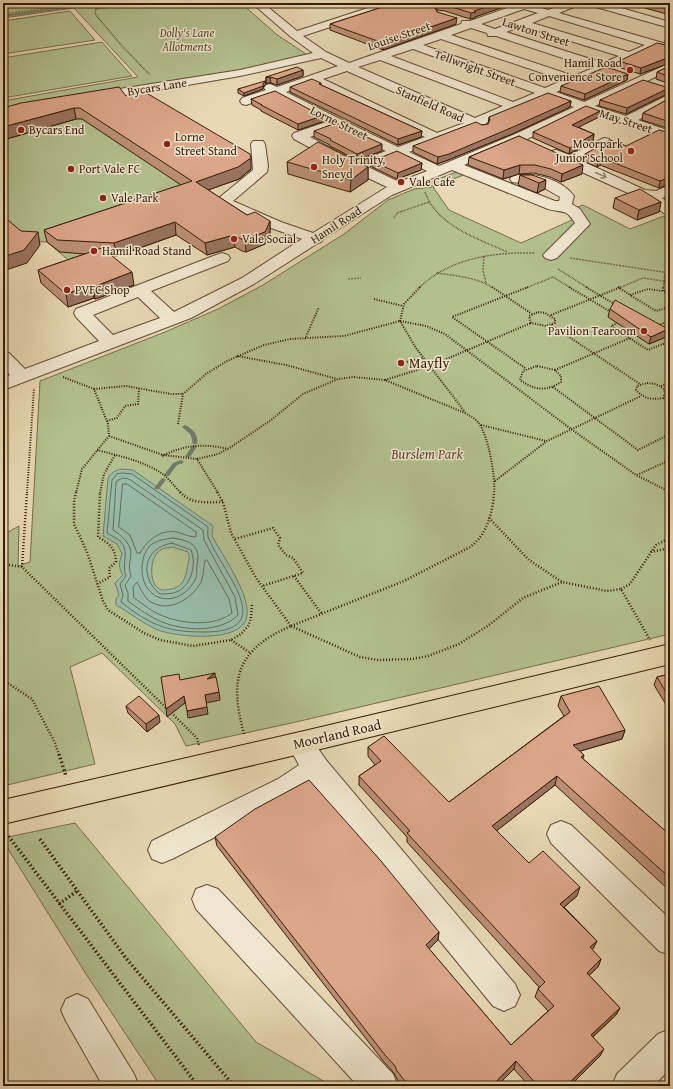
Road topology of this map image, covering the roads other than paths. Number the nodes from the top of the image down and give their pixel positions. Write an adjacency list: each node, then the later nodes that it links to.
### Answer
1 (257, 3): 11 (street, Stanfield Road)
2 (389, 3): 11 (street)
3 (575, 3): 6 (street)
4 (593, 3): 13 (street)
5 (523, 4): 6 (street); 9 (street, Louise Street)
6 (547, 13): 8 (street); 13 (street)
7 (456, 19): 9 (street, Lawton Street)
8 (522, 23): 10 (street); 19 (street)
9 (470, 24): 10 (street, Lawton Street); 12 (street, Louise Street)
10 (496, 33): 14 (street); 22 (street, Lawton Street)
11 (295, 35): 17 (street, Stanfield Road)
12 (441, 35): 14 (street); 15 (street, Louise Street)
13 (660, 35): 16 (street); 19 (street)
14 (466, 43): 25 (street)
15 (413, 45): 18 (street, Louise Street); 29 (street, Tellwright Street)
16 (670, 49)
17 (322, 54): 21 (street, Stanfield Road); 23 (street, Bycars Lane)
18 (380, 56): 21 (street, Louise Street); 32 (street)
19 (627, 56): 22 (street)
20 (670, 66): 26 (street, Hamil Road)
21 (348, 67): 24 (street, Louise Street); 39 (street, Stanfield Road)
22 (602, 67): 25 (street); 26 (street, Lawton Street)
23 (240, 73): 28 (street, Lorne Street); 31 (street, Bycars Lane)
24 (314, 79): 28 (street, Louise Street); 41 (street)
25 (574, 80): 29 (street)
26 (641, 80): 27 (street, Lawton Street); 33 (street, Hamil Road)
27 (663, 87)
28 (276, 91): 35 (street, Louise Street); 38 (street, Lorne Street)
29 (546, 93): 32 (street); 33 (street, Tellwright Street)
30 (670, 98): 34 (street)
31 (85, 99)
32 (513, 106): 39 (street)
33 (583, 106): 37 (street, May Street); 42 (street, Hamil Road)
34 (655, 106): 36 (street); 37 (street)
35 (260, 110)
36 (670, 110)
37 (626, 121): 40 (street, May Street)
38 (337, 123): 45 (street, Lorne Street); 47 (street)
39 (475, 123): 41 (street); 42 (street, Stanfield Road)
40 (670, 135)
41 (436, 137): 45 (street)
42 (515, 138): 46 (street, Stanfield Road); 48 (street, Hamil Road)
43 (604, 142): 46 (street)
44 (258, 144): 53 (street)
45 (397, 152): 47 (street); 48 (street, Lorne Street)
46 (569, 161): 51 (street, Stanfield Road, one-way to 51)
47 (356, 167): 50 (street)
48 (445, 168): 49 (street, Lorne Street); 50 (street, Hamil Road)
49 (502, 186): 52 (street, Lorne Street); 52 (street)
50 (399, 187): 53 (street, Hamil Road)
51 (665, 200)
52 (564, 206): 54 (street)
53 (316, 239): 57 (street, Hamil Road)
54 (551, 255)
55 (222, 258): 56 (street)
56 (140, 290): 57 (street); 58 (street)
57 (171, 319): 58 (street, Hamil Road)
58 (110, 342): 60 (street, Hamil Road)
59 (3, 357): 60 (street)
60 (32, 372): 61 (street, Hamil Road)
61 (3, 384)
62 (665, 655): 63 (main road, Moorland Road)
63 (300, 743): 64 (street); 65 (main road, Moorland Road)
64 (316, 768): 67 (street); 70 (street)
65 (3, 812)
66 (561, 834): 69 (street)
67 (162, 850)
68 (207, 899): 74 (street)
69 (670, 940)
70 (504, 995)
71 (76, 1010): 73 (street)
72 (670, 1046): 75 (street)
73 (122, 1086)
74 (381, 1086)
75 (629, 1086)

